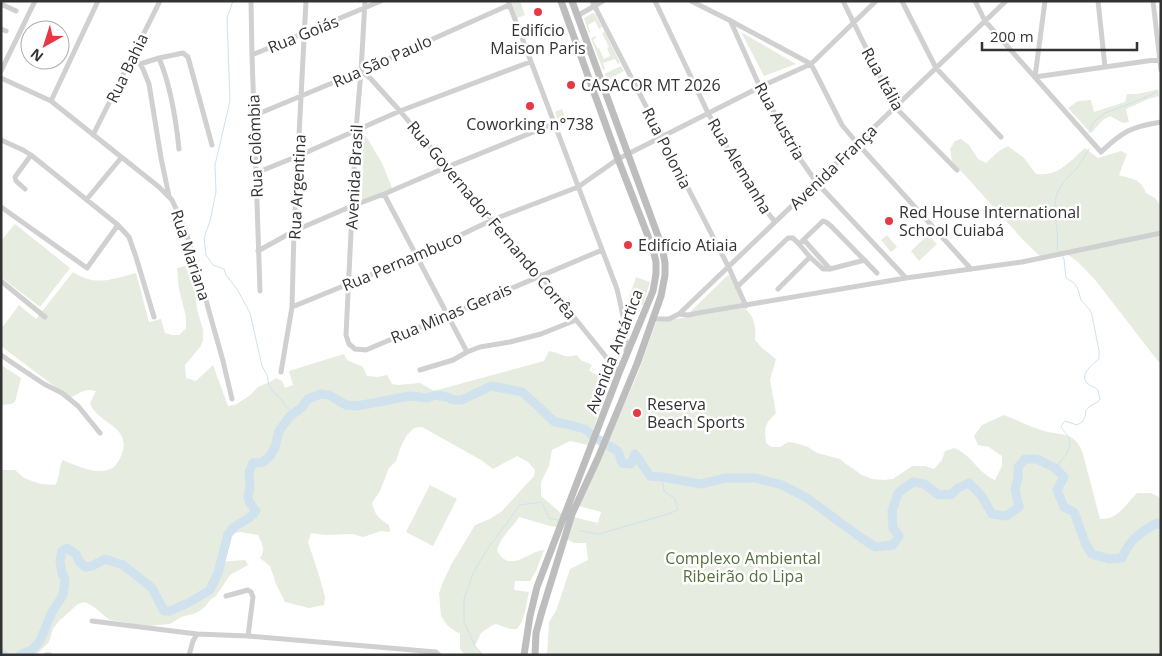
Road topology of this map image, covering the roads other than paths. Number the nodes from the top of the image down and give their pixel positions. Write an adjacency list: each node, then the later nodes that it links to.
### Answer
1 (35, 1): 43 (street)
2 (98, 1): 49 (street)
3 (160, 1): 34 (street, Rua Bahia)
4 (251, 1): 32 (street, Rua Colômbia)
5 (306, 1): 30 (street, Rua Argentina)
6 (365, 1): 24 (street, Avenida Brasil)
7 (381, 1): 24 (street, Rua Goiás)
8 (561, 1): 33 (main road, Avenida Antártica)
9 (572, 1): 26 (main road, Avenida Antártica)
10 (603, 1): 23 (street)
11 (655, 1): 52 (street, Rua Alemanha)
12 (691, 1): 27 (street)
13 (843, 1): 29 (street, Rua Itália)
14 (876, 1): 29 (street)
15 (902, 1): 41 (street)
16 (975, 1): 28 (street)
17 (1006, 1): 28 (street, Avenida França)
18 (1045, 1): 45 (street)
19 (1098, 1): 40 (street)
20 (1153, 1): 36 (street)
21 (508, 3): 37 (street); 44 (street, Rua São Paulo)
22 (1, 4): 25 (street)
23 (593, 4): 26 (street); 58 (street, Rua Polonia)
24 (365, 8): 30 (street, Rua Goiás); 44 (street, Avenida Brasil)
25 (16, 11)
26 (577, 16): 31 (main road, Avenida Antártica)
27 (730, 20): 39 (street); 47 (street, Rua Austria)
28 (985, 21): 41 (street, Avenida França); 45 (street)
29 (853, 24): 39 (street); 50 (street, Rua Itália)
30 (305, 34): 32 (street, Rua Goiás); 48 (street, Rua Argentina)
31 (591, 53): 33 (main road); 64 (main road, Avenida Antártica)
32 (252, 55): 53 (street, Rua Colômbia)
33 (582, 56): 68 (main road, Avenida Antártica)
34 (132, 58): 38 (street); 57 (street, Rua Bahia)
35 (159, 58): 38 (street); 62 (street); 63 (street)
36 (1160, 59): 40 (street); 42 (street)
37 (530, 62): 51 (street); 55 (street)
38 (140, 64): 76 (street)
39 (811, 64): 47 (street, Rua Pernambuco); 61 (street)
40 (1105, 67): 45 (street)
41 (936, 68): 50 (street, Avenida França); 59 (street)
42 (1161, 70)
43 (1, 71)
44 (361, 71): 48 (street, Rua São Paulo); 51 (street, Rua Governador Fernando Corrêa); 56 (street, Avenida Brasil)
45 (1035, 77): 54 (street)
46 (1, 78): 49 (street, Rua Mariana)
47 (760, 86): 52 (street, Rua Pernambuco); 72 (street, Rua Austria)
48 (301, 96): 53 (street, Rua São Paulo); 66 (street, Rua Argentina)
49 (50, 101): 57 (street, Rua Mariana)
50 (895, 107): 61 (street, Avenida França); 70 (street, Rua Itália)
51 (400, 111): 56 (street); 69 (street, Rua Governador Fernando Corrêa)
52 (708, 113): 58 (street, Rua Pernambuco); 81 (street, Rua Alemanha)
53 (254, 116): 71 (street, Rua Colômbia)
54 (1161, 122)
55 (553, 124): 69 (street); 73 (street)
56 (356, 130): 66 (street); 78 (street, Avenida Brasil)
57 (93, 135): 67 (street, Rua Mariana)
58 (661, 137): 64 (street, Rua Pernambuco); 92 (street, Rua Polonia)
59 (1001, 137)
60 (1, 140): 65 (street)
61 (856, 143): 72 (street, Avenida França); 94 (street)
62 (212, 145)
63 (179, 149)
64 (628, 154): 68 (street, Rua Pernambuco); 110 (main road, Avenida Antártica)
65 (31, 155): 74 (street); 77 (street)
66 (298, 156): 71 (street); 83 (street, Rua Argentina)
67 (121, 158): 76 (street, Rua Mariana); 77 (street)
68 (618, 159): 73 (street, Rua Pernambuco); 109 (main road, Avenida Antártica)
69 (447, 167): 75 (street); 80 (street, Rua Governador Fernando Corrêa)
70 (957, 170)
71 (256, 173): 88 (street, Rua Colômbia)
72 (817, 183): 81 (street, Avenida França); 97 (street, Rua Austria)
73 (578, 187): 80 (street, Rua Pernambuco); 87 (street)
74 (25, 189)
75 (384, 194): 78 (street); 89 (street)
76 (169, 197): 119 (street, Rua Mariana)
77 (87, 199): 82 (street)
78 (352, 206): 83 (street); 99 (street, Avenida Brasil)
79 (1, 207): 82 (street)
80 (492, 220): 89 (street, Rua Pernambuco); 96 (street, Rua Governador Fernando Corrêa)
81 (775, 222): 92 (street, Avenida França)
82 (118, 225): 107 (street)
83 (294, 231): 88 (street); 104 (street, Rua Argentina)
84 (1161, 233): 94 (street)
85 (804, 240): 86 (street); 91 (street); 93 (street)
86 (800, 244): 90 (street); 100 (street)
87 (602, 250): 96 (street, Rua Minas Gerais); 115 (street)
88 (258, 251): 102 (street, Rua Colômbia)
89 (417, 256): 99 (street, Rua Pernambuco); 106 (street)
90 (810, 257): 93 (street); 101 (street)
91 (864, 260): 93 (street); 95 (street)
92 (728, 268): 100 (street); 105 (street, Avenida França)
93 (830, 269)
94 (971, 269): 97 (street)
95 (878, 273)
96 (540, 275): 106 (street, Rua Minas Gerais); 111 (street, Rua Governador Fernando Corrêa)
97 (906, 278): 103 (street)
98 (1, 281): 108 (street)
99 (348, 284): 104 (street, Rua Pernambuco); 112 (street, Avenida Brasil)
100 (738, 287): 103 (street)
101 (778, 289)
102 (260, 291)
103 (746, 306): 105 (street)
104 (292, 307): 117 (street, Rua Argentina)
105 (678, 314): 110 (street)
106 (448, 315): 112 (street, Rua Minas Gerais); 113 (street)
107 (154, 316)
108 (45, 317)
109 (642, 317): 110 (main road); 115 (main road, Avenida Antártica)
110 (654, 319): 130 (main road, Avenida Antártica)
111 (576, 320): 113 (street); 118 (street, Rua Governador Fernando Corrêa)
112 (356, 349)
113 (468, 352): 116 (street)
114 (1, 355): 120 (street)
115 (626, 358): 118 (main road, Avenida Antártica)
116 (420, 370)
117 (281, 372)
118 (619, 373): 129 (main road, Avenida Antártica)
119 (232, 399)
120 (100, 433)
121 (226, 596): 124 (street)
122 (92, 621): 123 (street)
123 (197, 634): 124 (street); 127 (street)
124 (248, 636): 128 (street)
125 (46, 655): 126 (street)
126 (50, 655)
127 (189, 655)
128 (439, 655)
129 (524, 655)
130 (535, 655)

